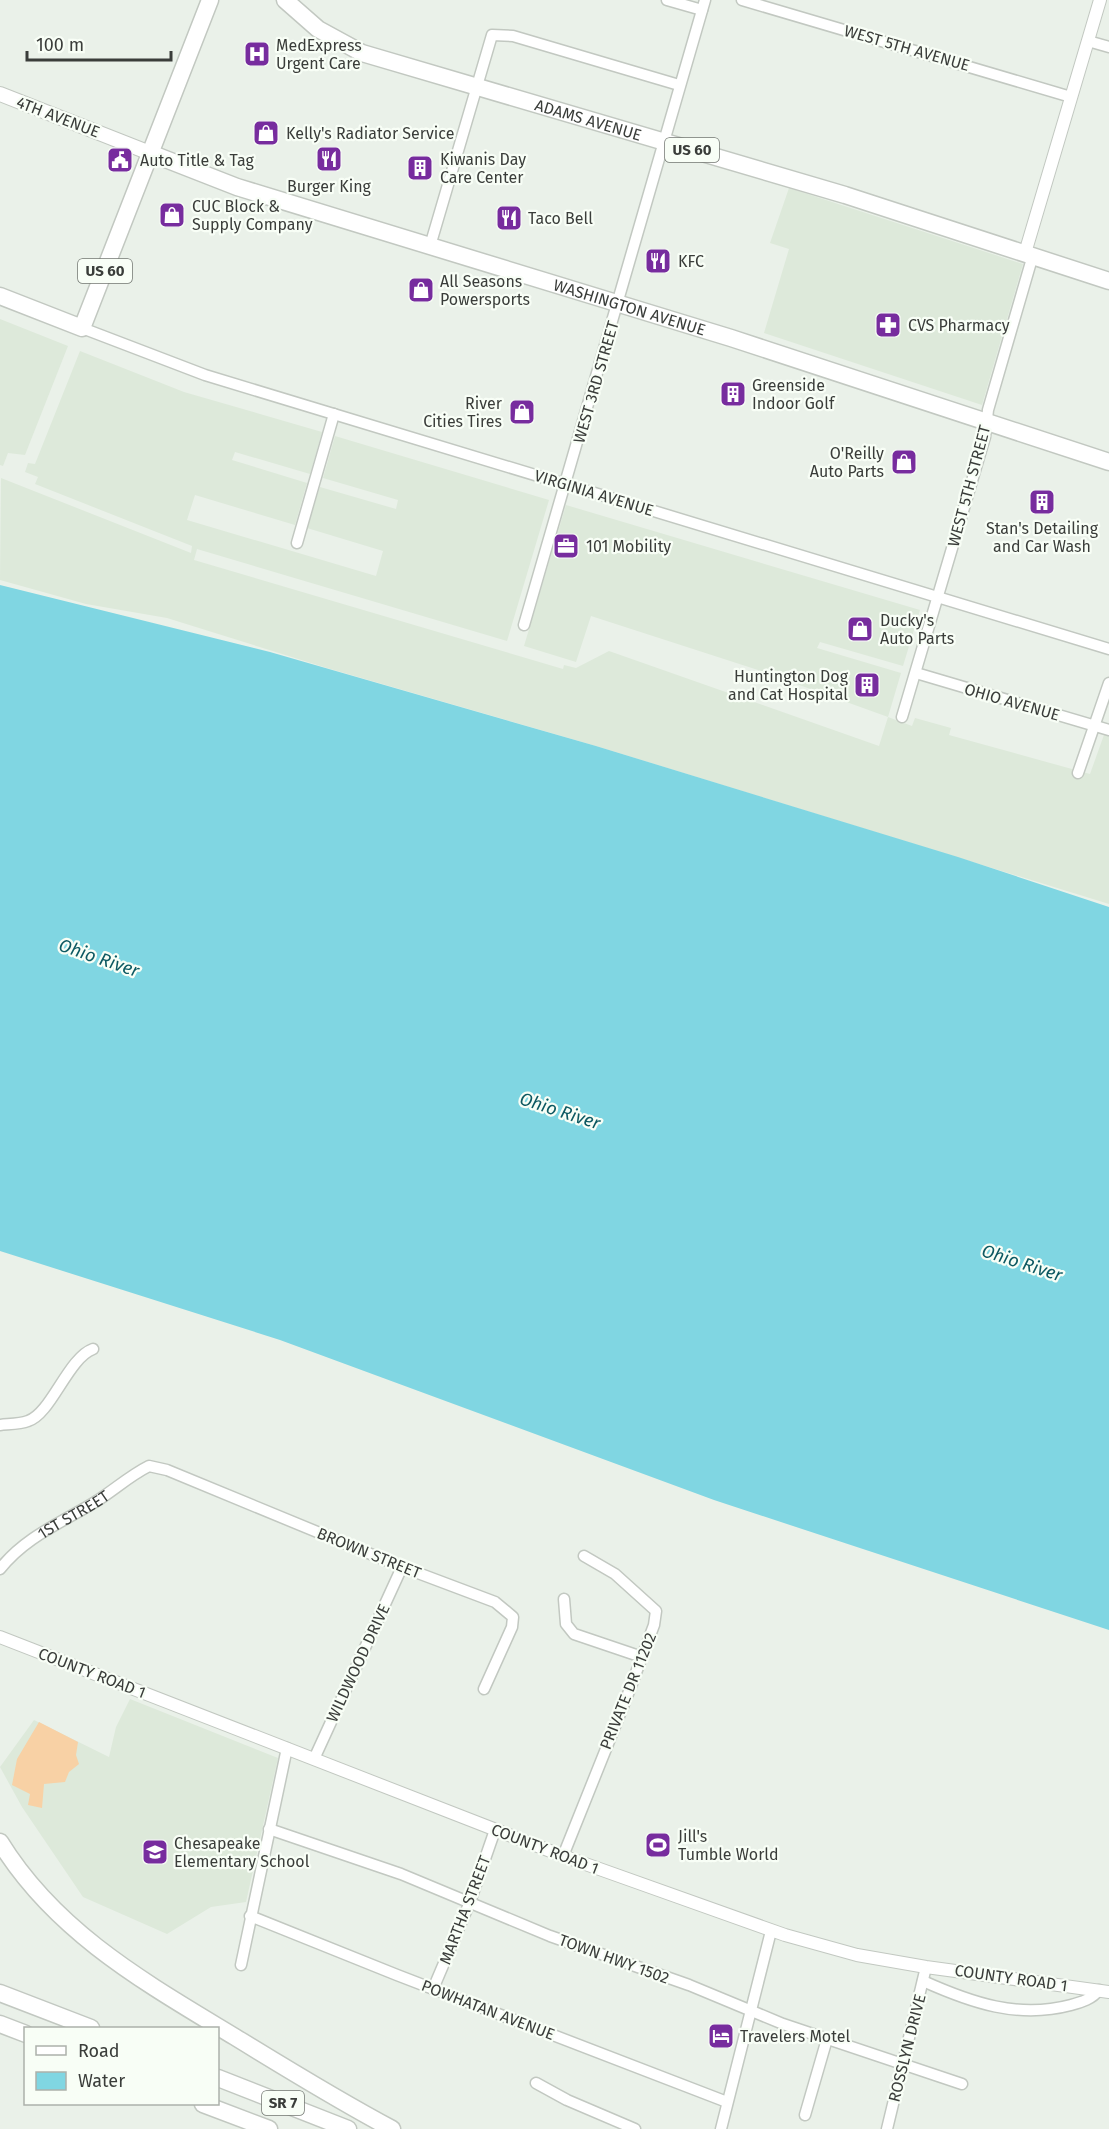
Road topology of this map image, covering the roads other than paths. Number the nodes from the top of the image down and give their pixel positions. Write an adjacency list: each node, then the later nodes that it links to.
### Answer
1 (210, 0): 14 (main road)
2 (285, 0): 10 (main road, ADAMS AVENUE / US 60)
3 (667, 0): 6 (street)
4 (742, 0): 12 (street, WEST 5TH AVENUE)
5 (1100, 0): 7 (street, WEST 5TH STREET)
6 (703, 5): 9 (street, WEST 3RD STREET)
7 (1088, 41): 8 (street); 12 (street, WEST 5TH STREET)
8 (1109, 47)
9 (680, 85): 10 (street); 13 (street, WEST 3RD STREET)
10 (476, 87): 13 (main road, ADAMS AVENUE / US 60); 15 (street)
11 (0, 94): 14 (main road, 4TH AVENUE)
12 (1071, 97): 16 (street, WEST 5TH STREET)
13 (664, 142): 16 (main road, ADAMS AVENUE / US 60); 19 (street, WEST 3RD STREET)
14 (150, 153): 15 (main road, WASHINGTON AVENUE); 20 (main road, US 60)
15 (430, 246): 19 (main road, WASHINGTON AVENUE)
16 (1029, 254): 17 (main road, ADAMS AVENUE / US 60); 22 (street, WEST 5TH STREET)
17 (1109, 280)
18 (0, 296): 20 (main road)
19 (618, 303): 22 (main road, WASHINGTON AVENUE); 24 (street, WEST 3RD STREET)
20 (82, 328): 21 (street, VIRGINIA AVENUE)
21 (334, 414): 24 (street, VIRGINIA AVENUE); 25 (street)
22 (987, 422): 23 (main road, WASHINGTON AVENUE); 26 (street, WEST 5TH STREET)
23 (1109, 462)
24 (565, 484): 26 (street, VIRGINIA AVENUE); 27 (street, WEST 3RD STREET)
25 (297, 543)
26 (938, 597): 28 (street, VIRGINIA AVENUE); 29 (street, WEST 5TH STREET)
27 (524, 625)
28 (1109, 649)
29 (916, 673): 31 (street, WEST 5TH STREET); 32 (street, OHIO AVENUE)
30 (1109, 683): 32 (street)
31 (902, 717)
32 (1094, 725): 33 (street, OHIO AVENUE); 34 (street)
33 (1109, 730)
34 (1078, 773)
35 (93, 1349): 36 (street)
36 (0, 1425)
37 (149, 1466): 39 (street, BROWN STREET); 40 (street, 1ST STREET)
38 (584, 1556): 43 (street, PRIVATE DR 11202)
39 (402, 1567): 44 (street, BROWN STREET); 46 (street, WILDWOOD DRIVE)
40 (0, 1569)
41 (564, 1599): 43 (street)
42 (0, 1637): 45 (street, COUNTY ROAD 1)
43 (642, 1656): 50 (street, PRIVATE DR 11202)
44 (484, 1689)
45 (287, 1748): 46 (street, COUNTY ROAD 1); 47 (street)
46 (314, 1759): 48 (street, COUNTY ROAD 1)
47 (268, 1829): 51 (street, TOWN HWY 1502); 52 (street)
48 (495, 1830): 50 (street, COUNTY ROAD 1); 51 (street, MARTHA STREET)
49 (0, 1842): 74 (main road)
50 (563, 1856): 53 (street, COUNTY ROAD 1)
51 (470, 1902): 57 (street, MARTHA STREET); 60 (street, TOWN HWY 1502)
52 (250, 1916): 54 (street); 57 (street, POWHATAN AVENUE)
53 (771, 1931): 55 (street, COUNTY ROAD 1); 60 (street)
54 (241, 1965)
55 (926, 1967): 56 (street, ROSSLYN DRIVE); 58 (street, COUNTY ROAD 1)
56 (923, 1981): 58 (street); 65 (street, ROSSLYN DRIVE)
57 (434, 1989): 69 (street, POWHATAN AVENUE)
58 (1104, 1991)
59 (0, 1993): 62 (main road)
60 (752, 2011): 64 (street, TOWN HWY 1502); 69 (street)
61 (0, 2024): 63 (main road)
62 (88, 2027)
63 (24, 2033)
64 (827, 2040): 65 (street, TOWN HWY 1502); 71 (street)
65 (903, 2064): 68 (street, TOWN HWY 1502); 77 (street, ROSSLYN DRIVE)
66 (219, 2078): 73 (main road, SR 7)
67 (536, 2084): 75 (street)
68 (962, 2084)
69 (727, 2102): 76 (street)
70 (208, 2105): 72 (main road, SR 7)
71 (805, 2115)
72 (269, 2129)
73 (348, 2129)
74 (392, 2129)
75 (635, 2129)
76 (721, 2129)
77 (887, 2129)

